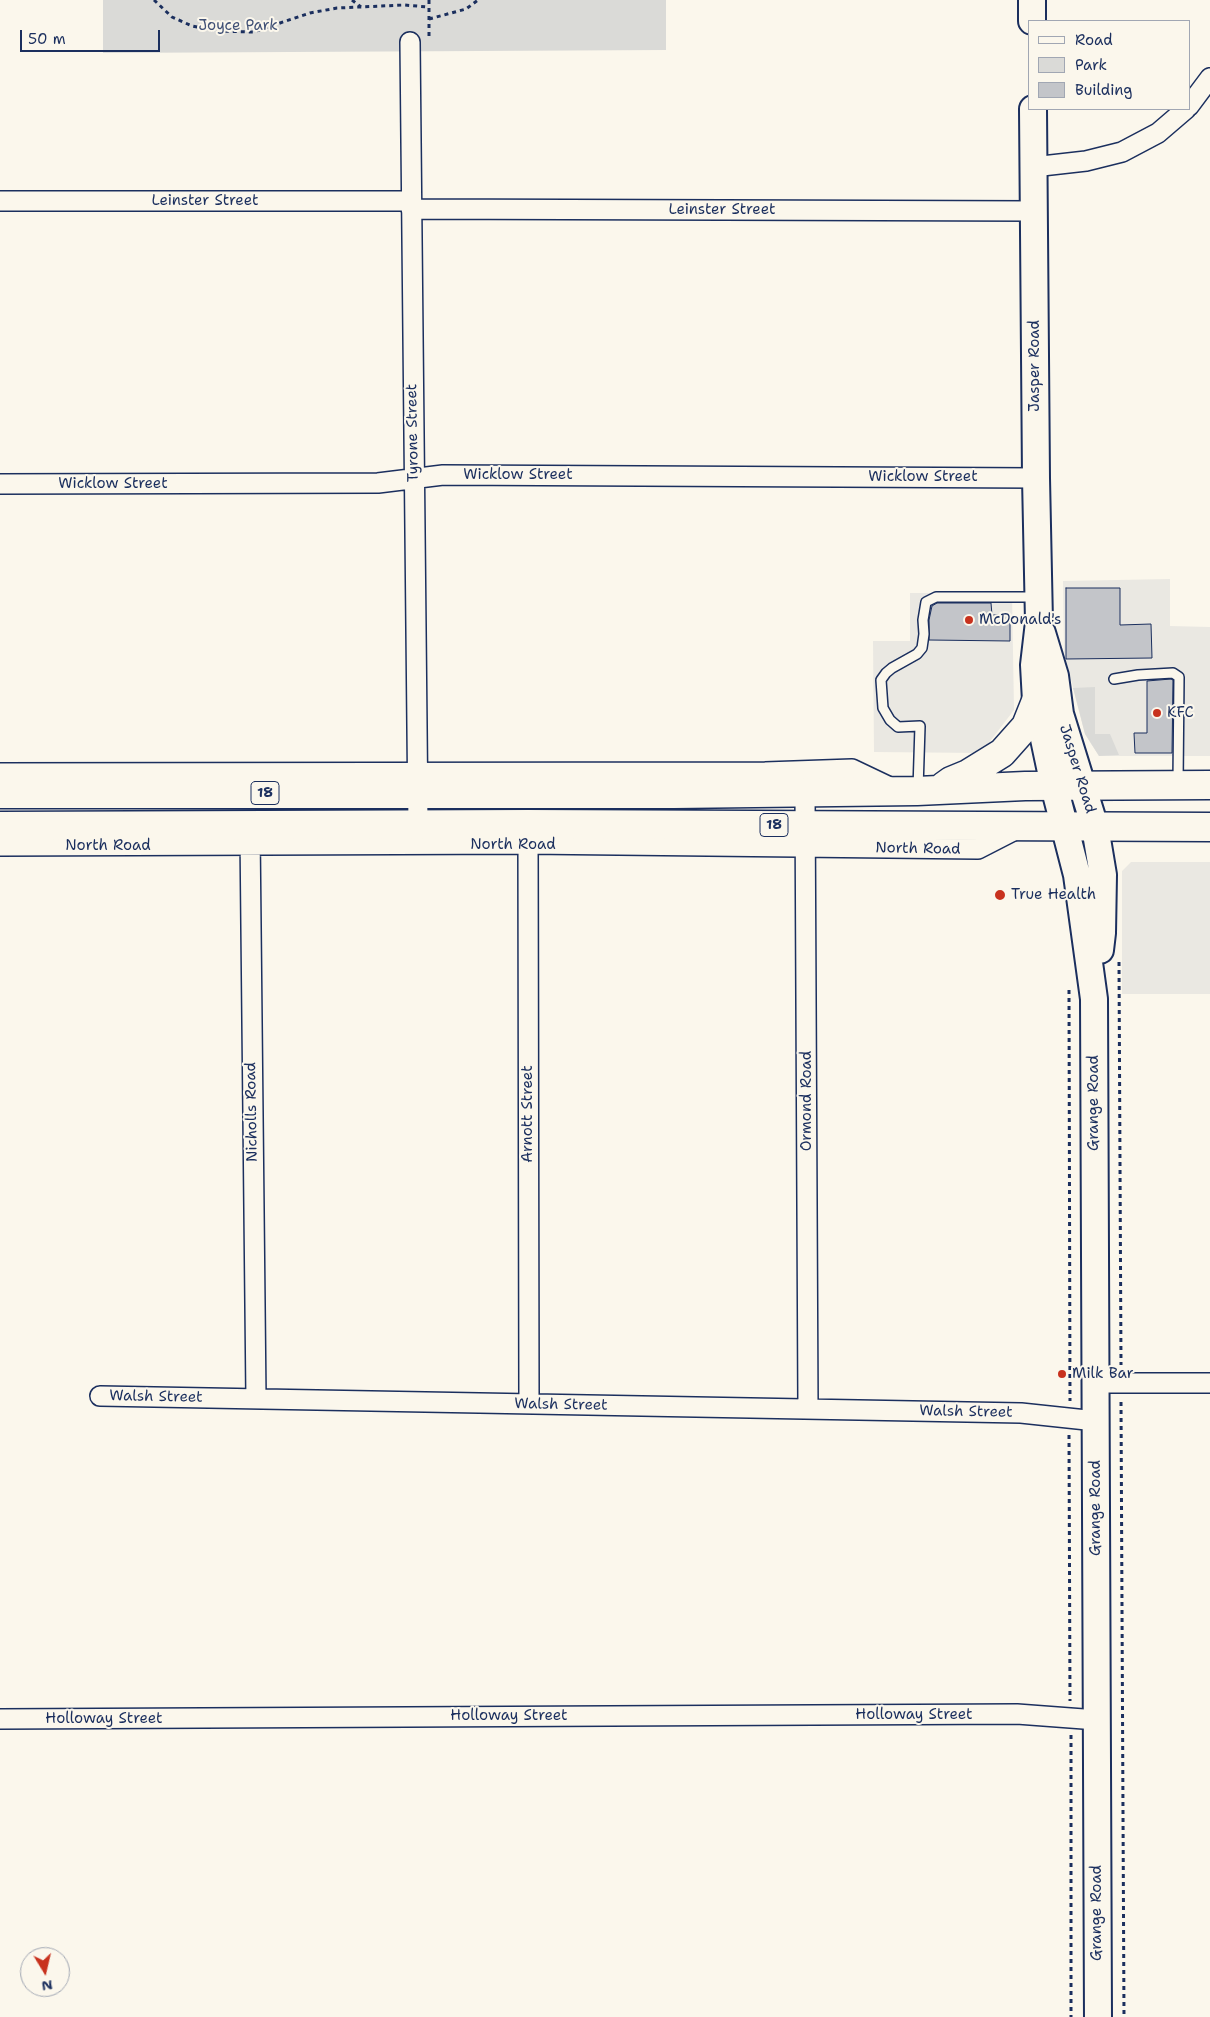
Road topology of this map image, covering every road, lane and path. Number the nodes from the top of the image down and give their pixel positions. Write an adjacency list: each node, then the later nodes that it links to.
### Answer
1 (154, 0): 6 (path)
2 (352, 0): 6 (path)
3 (478, 0): 7 (path)
4 (1032, 0): 8 (main road)
5 (428, 6): 6 (path)
6 (361, 7)
7 (429, 19)
8 (1032, 20)
9 (410, 42): 16 (street, Tyrone Street)
10 (1210, 78): 11 (street)
11 (1190, 105)
12 (1033, 110): 14 (main road, Jasper Road)
13 (1185, 110): 14 (street)
14 (1034, 167): 17 (main road, Jasper Road)
15 (0, 201): 16 (street, Leinster Street)
16 (411, 205): 17 (street, Leinster Street); 18 (street, Tyrone Street)
17 (1034, 211): 19 (main road, Jasper Road)
18 (413, 478): 19 (street, Wicklow Street); 20 (street, Wicklow Street); 26 (street, Tyrone Street)
19 (1036, 478): 21 (main road, Jasper Road)
20 (0, 484)
21 (1038, 596): 22 (main road, Jasper Road); 30 (lane)
22 (1039, 622): 24 (main road, Jasper Road); 29 (main road, Jasper Road)
23 (1114, 679): 27 (lane)
24 (1036, 701): 28 (main road, Jasper Road); 30 (highway)
25 (0, 774): 26 (street)
26 (417, 783): 30 (street); 31 (highway, 18); 32 (highway, 18); 33 (street, Tyrone Street)
27 (1195, 785): 29 (highway, 18); 37 (highway)
28 (1054, 786): 29 (highway, 18); 30 (highway, 18); 35 (main road, Grange Road)
29 (1083, 786): 36 (main road, Jasper Road)
30 (919, 791): 31 (highway, 18)
31 (805, 793): 40 (street, Ormond Road)
32 (0, 794)
33 (418, 824): 38 (highway, North Road / 18); 39 (highway, North Road / 18)
34 (0, 826): 39 (highway, North Road / 18)
35 (1065, 827): 36 (highway, North Road / 18); 40 (highway, North Road / 18); 43 (main road, Grange Road)
36 (1095, 827): 37 (highway, North Road / 18); 43 (main road, Grange Road)
37 (1205, 827)
38 (528, 834): 39 (street, North Road); 40 (highway, North Road / 18); 48 (street, Arnott Street)
39 (250, 835): 41 (street, North Road); 46 (street, Nicholls Road)
40 (806, 836): 49 (street, Ormond Road)
41 (0, 846)
42 (1119, 958): 47 (path)
43 (1094, 998): 47 (main road, Grange Road)
44 (1210, 1383): 47 (street, Walsh Street)
45 (100, 1396): 46 (street, Walsh Street)
46 (256, 1399): 48 (street, Walsh Street)
47 (1102, 1399): 49 (street, Walsh Street); 50 (main road, Grange Road); 53 (path)
48 (529, 1404): 49 (street, Walsh Street)
49 (808, 1410)
50 (1096, 1714): 51 (street, Holloway Street); 52 (main road, Grange Road)
51 (0, 1719)
52 (1098, 2017)
53 (1124, 2017)

